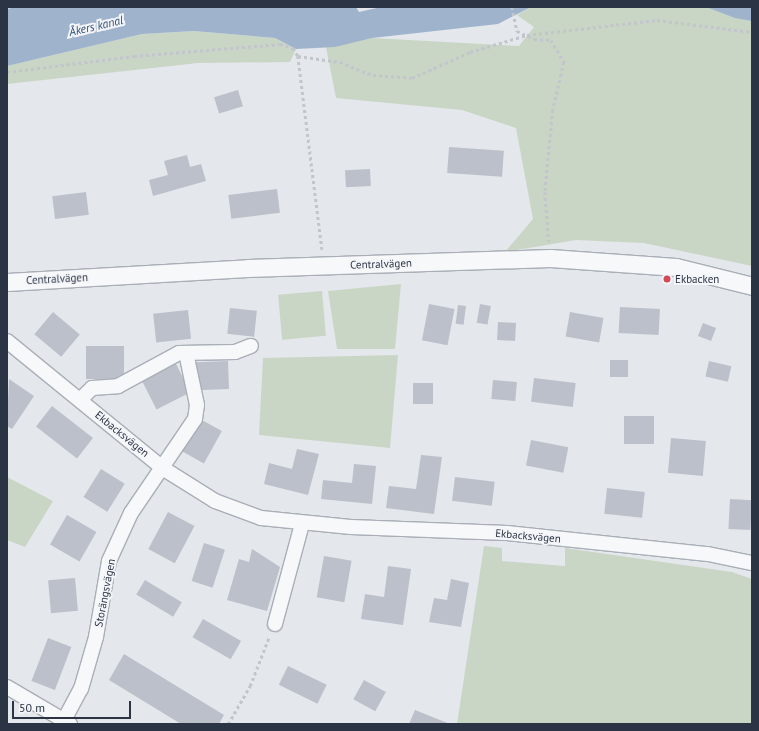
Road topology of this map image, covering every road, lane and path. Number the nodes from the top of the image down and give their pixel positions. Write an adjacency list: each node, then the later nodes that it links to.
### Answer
1 (512, 7): 3 (path)
2 (752, 32): 3 (path)
3 (527, 35): 4 (path); 6 (path)
4 (298, 56): 5 (path); 7 (path)
5 (7, 72)
6 (550, 258): 7 (street, Centralvägen); 9 (street, Centralvägen)
7 (324, 266): 8 (street, Centralvägen)
8 (7, 282)
9 (752, 286)
10 (7, 341): 13 (street, Ekbacksvägen)
11 (251, 346): 12 (street)
12 (186, 353): 13 (street); 14 (street)
13 (80, 400): 14 (street, Ekbacksvägen)
14 (164, 469): 15 (street, Ekbacksvägen); 19 (street, Storängsvägen)
15 (302, 524): 16 (street, Ekbacksvägen); 17 (street)
16 (752, 563)
17 (275, 624): 20 (path)
18 (7, 687): 19 (street)
19 (66, 723)
20 (228, 724)

